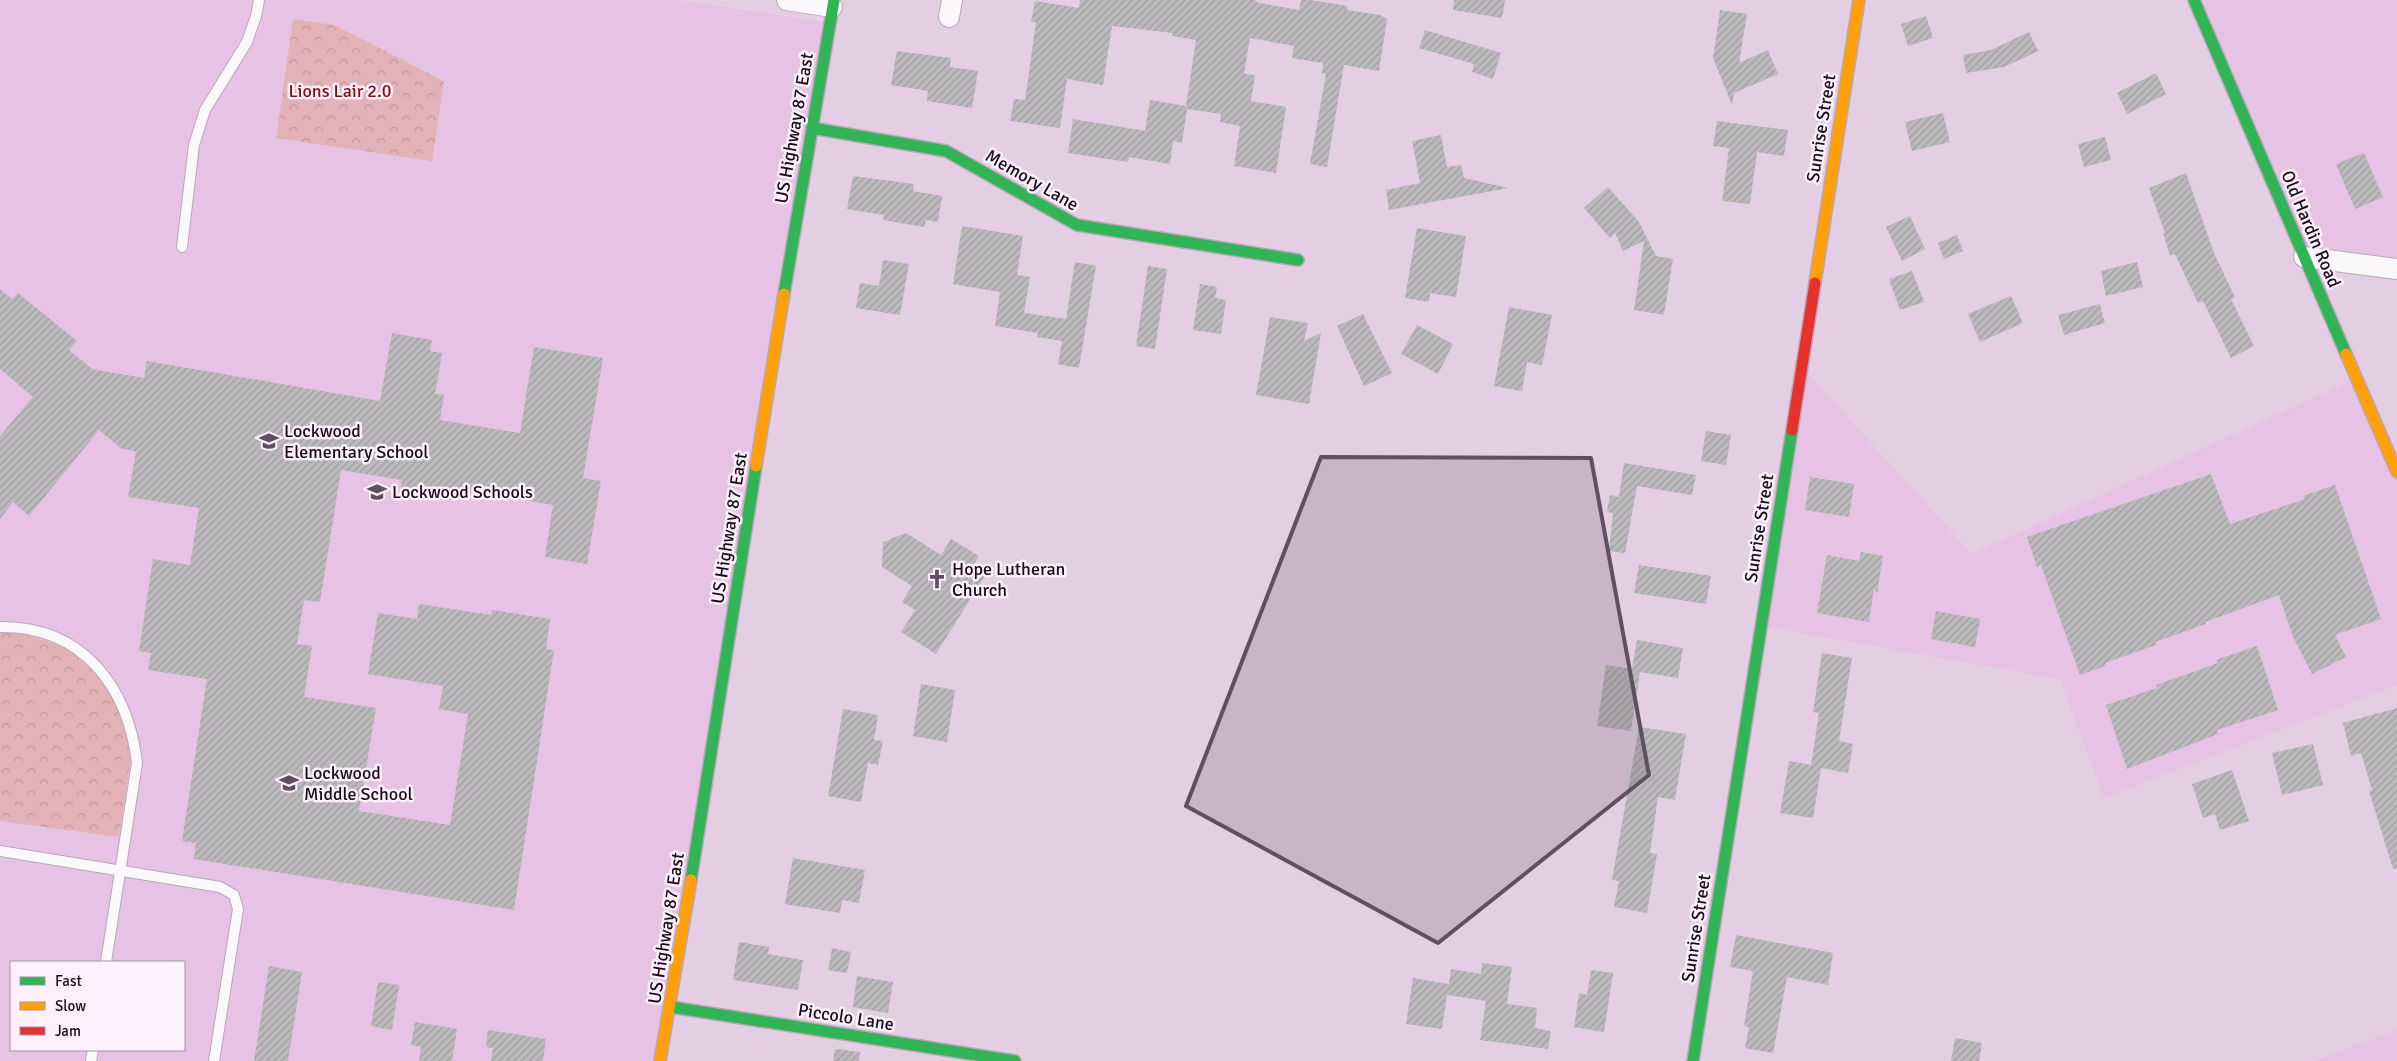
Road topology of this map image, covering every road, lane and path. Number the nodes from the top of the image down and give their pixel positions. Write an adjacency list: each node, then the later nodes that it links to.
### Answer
1 (259, 0): 7 (lane)
2 (787, 0): 5 (street)
3 (1859, 0): 20 (street, Sunrise Street)
4 (2194, 0): 8 (street, Old Hardin Road)
5 (833, 3): 6 (street, US Highway 87 East)
6 (812, 128): 9 (street, Memory Lane); 16 (street, US Highway 87 East)
7 (182, 247)
8 (2304, 257): 10 (street); 11 (street, Old Hardin Road)
9 (1298, 260)
10 (2397, 269)
11 (2397, 472)
12 (0, 627): 14 (lane)
13 (0, 851): 14 (lane)
14 (120, 870): 15 (lane); 17 (lane)
15 (106, 961)
16 (671, 1007): 18 (street, US Highway 87 East); 19 (street, Piccolo Lane)
17 (214, 1061)
18 (660, 1061)
19 (1016, 1061)
20 (1693, 1061)

